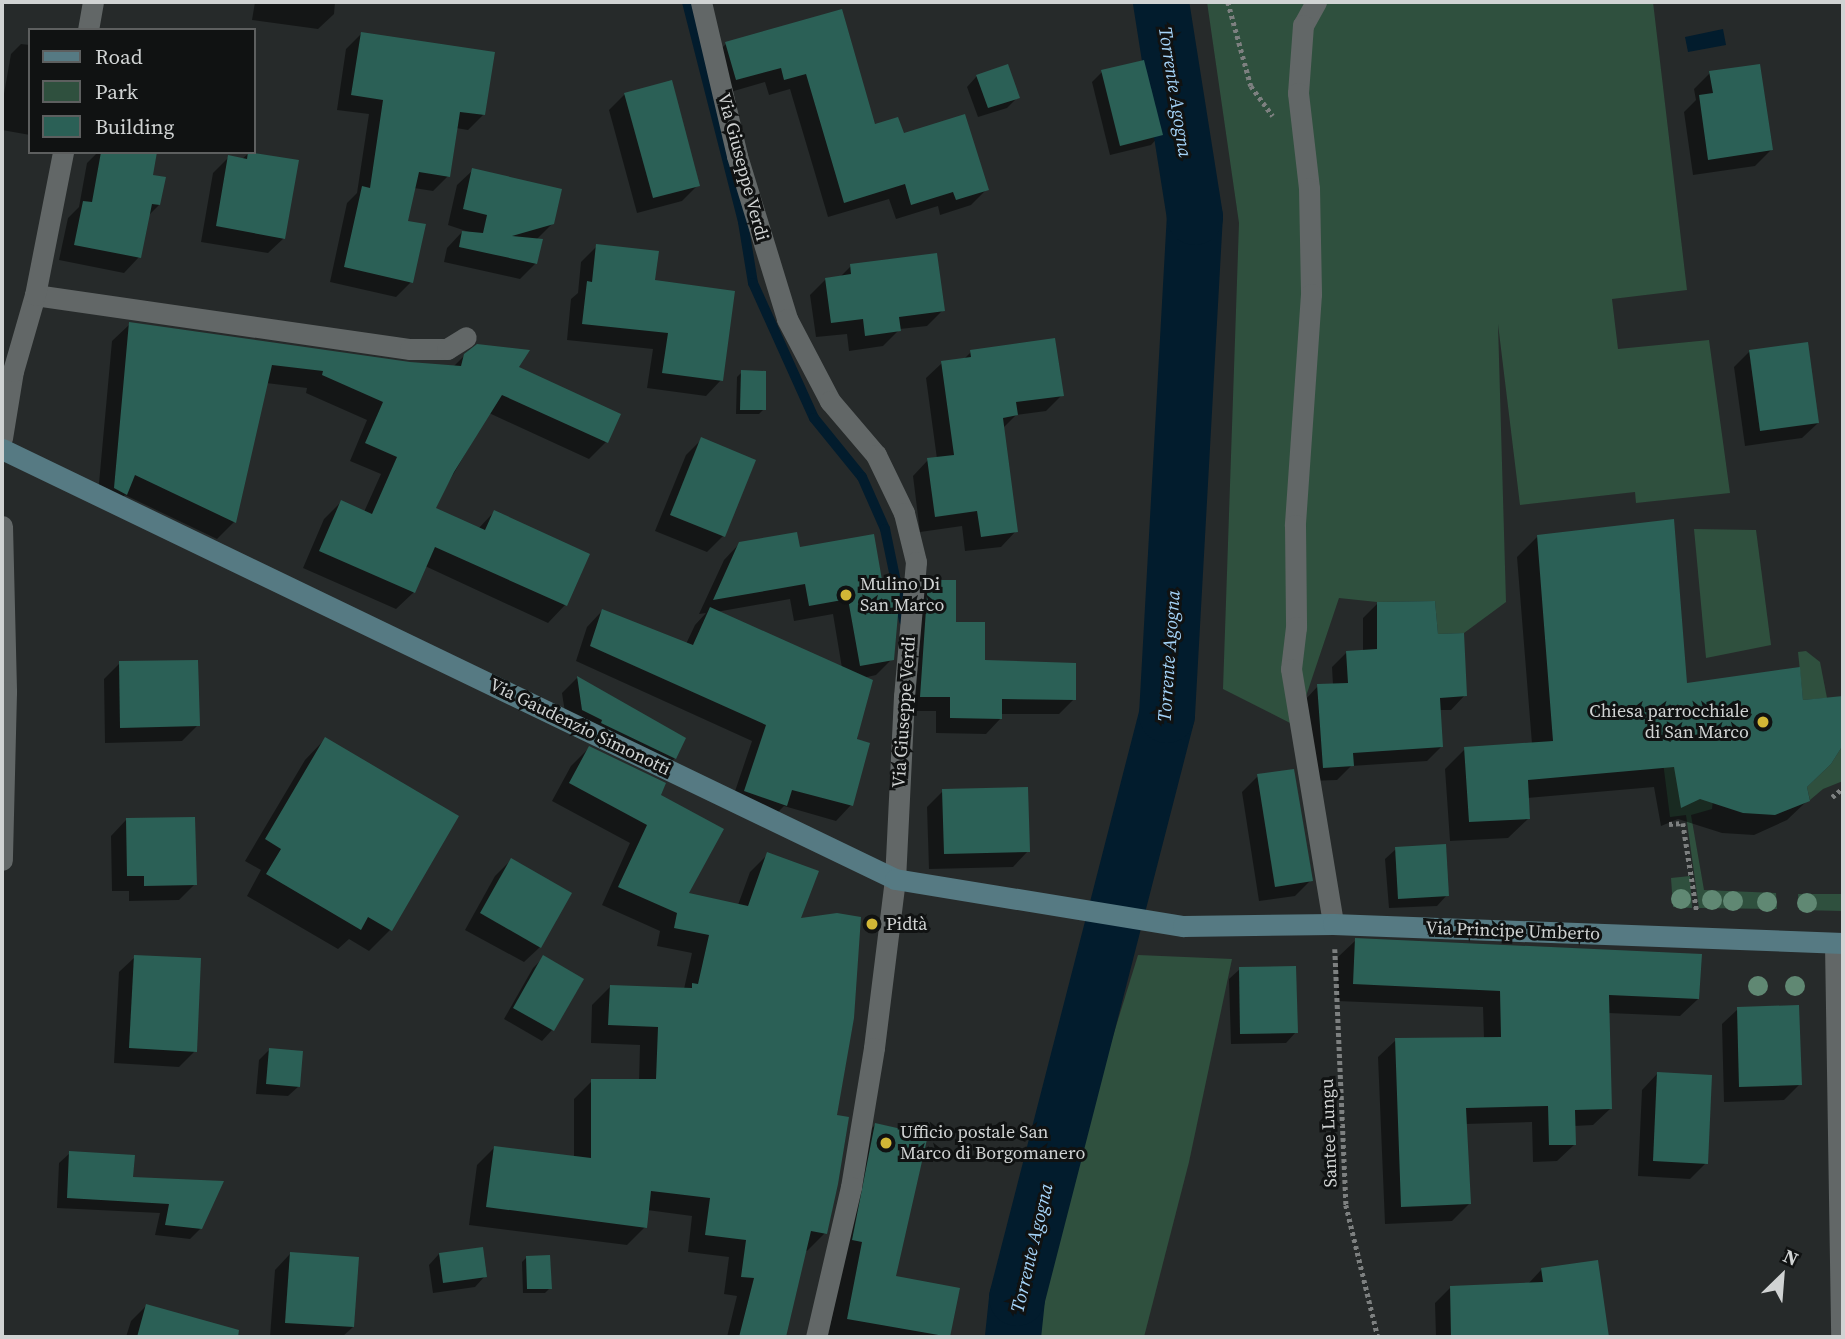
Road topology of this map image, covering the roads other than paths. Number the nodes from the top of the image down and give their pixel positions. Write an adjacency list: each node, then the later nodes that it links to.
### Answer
1 (93, 2): 4 (street)
2 (701, 2): 12 (street, Via Giuseppe Verdi)
3 (1316, 2): 13 (street)
4 (88, 28)
5 (64, 154): 6 (street)
6 (35, 295): 7 (street); 8 (street)
7 (467, 337)
8 (2, 438)
9 (2, 449): 12 (street, Via Gaudenzio Simonotti)
10 (2, 526): 11 (street)
11 (2, 860)
12 (895, 879): 14 (street, Via Gaudenzio Simonotti); 16 (street, Via Giuseppe Verdi)
13 (1333, 924): 14 (street, Via Principe Umberto); 15 (street, Via Principe Umberto)
14 (1183, 926)
15 (1839, 943): 17 (street)
16 (816, 1337)
17 (1841, 1337)

